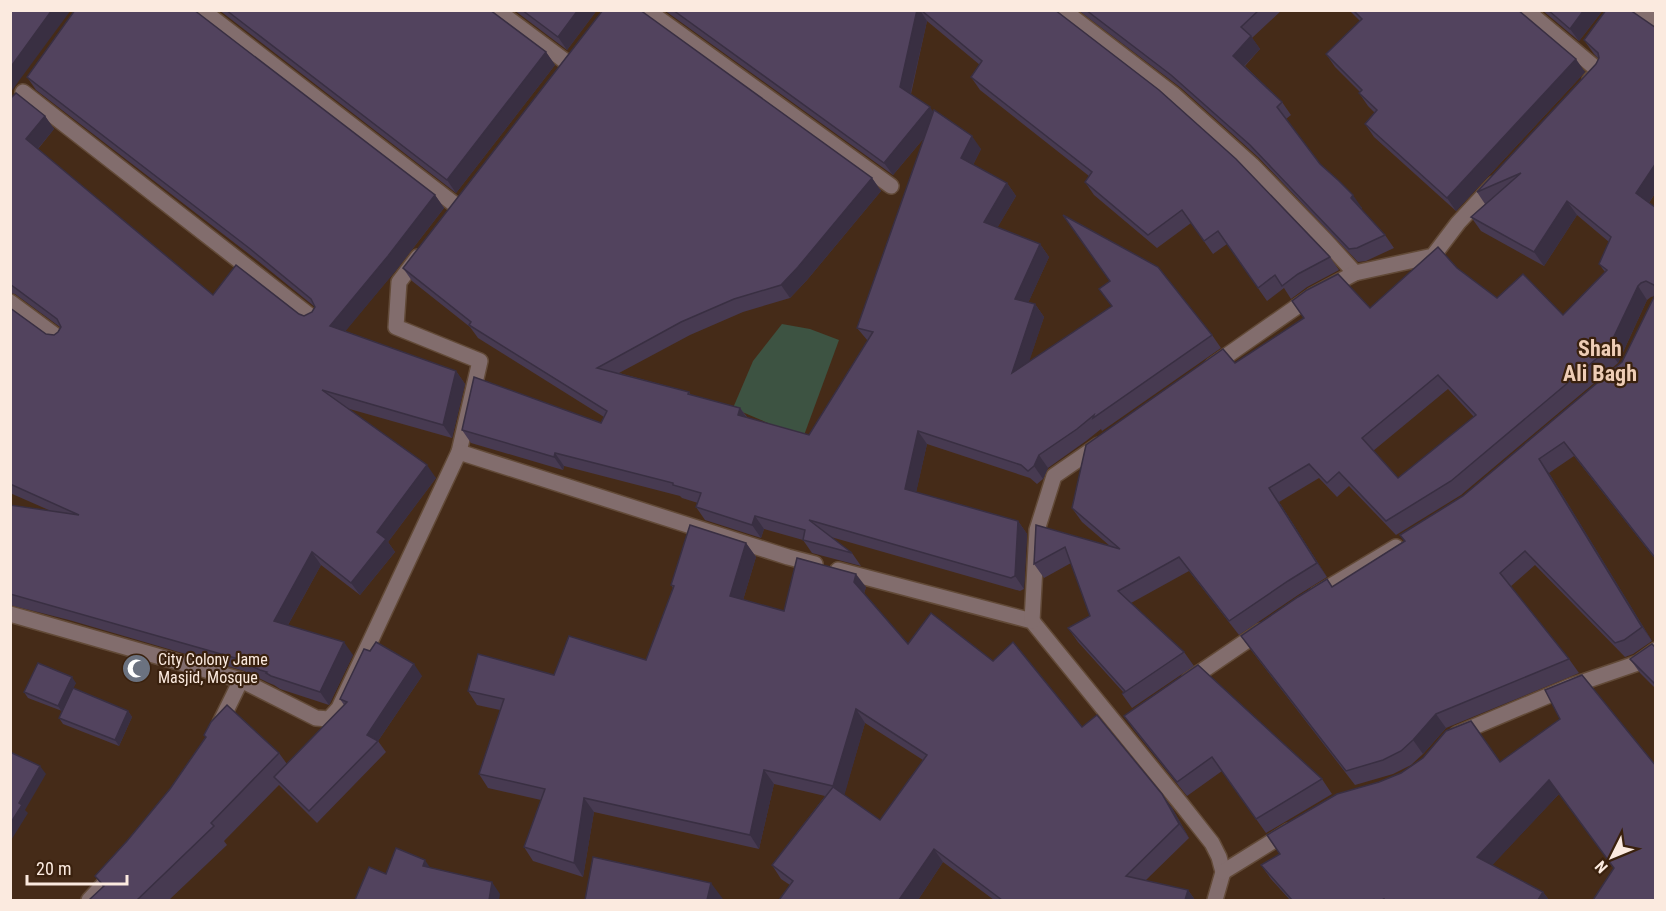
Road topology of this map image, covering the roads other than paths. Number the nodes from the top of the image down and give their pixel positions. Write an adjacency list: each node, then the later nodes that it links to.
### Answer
1 (202, 10): 13 (street)
2 (497, 10): 8 (street)
3 (647, 10): 12 (street)
4 (1526, 10): 9 (street)
5 (1637, 10): 7 (street)
6 (1069, 13): 15 (street)
7 (1656, 22)
8 (569, 64)
9 (1583, 87)
10 (23, 92): 17 (street)
11 (1505, 172): 15 (street)
12 (891, 186)
13 (457, 207)
14 (428, 244): 21 (street)
15 (1355, 273): 19 (street)
16 (10, 302): 18 (street)
17 (314, 319)
18 (60, 339)
19 (1197, 376)
20 (1111, 436): 25 (street)
21 (459, 452): 25 (street); 28 (street)
22 (1406, 541): 23 (street)
23 (1303, 603)
24 (10, 614): 28 (street)
25 (1032, 621): 34 (street)
26 (1274, 623): 29 (street)
27 (1656, 650): 31 (street)
28 (241, 680): 30 (street)
29 (1178, 688)
30 (215, 734)
31 (1443, 745)
32 (1298, 825): 34 (street)
33 (124, 861): 35 (street)
34 (1223, 872): 36 (street)
35 (89, 900)
36 (1215, 900)

